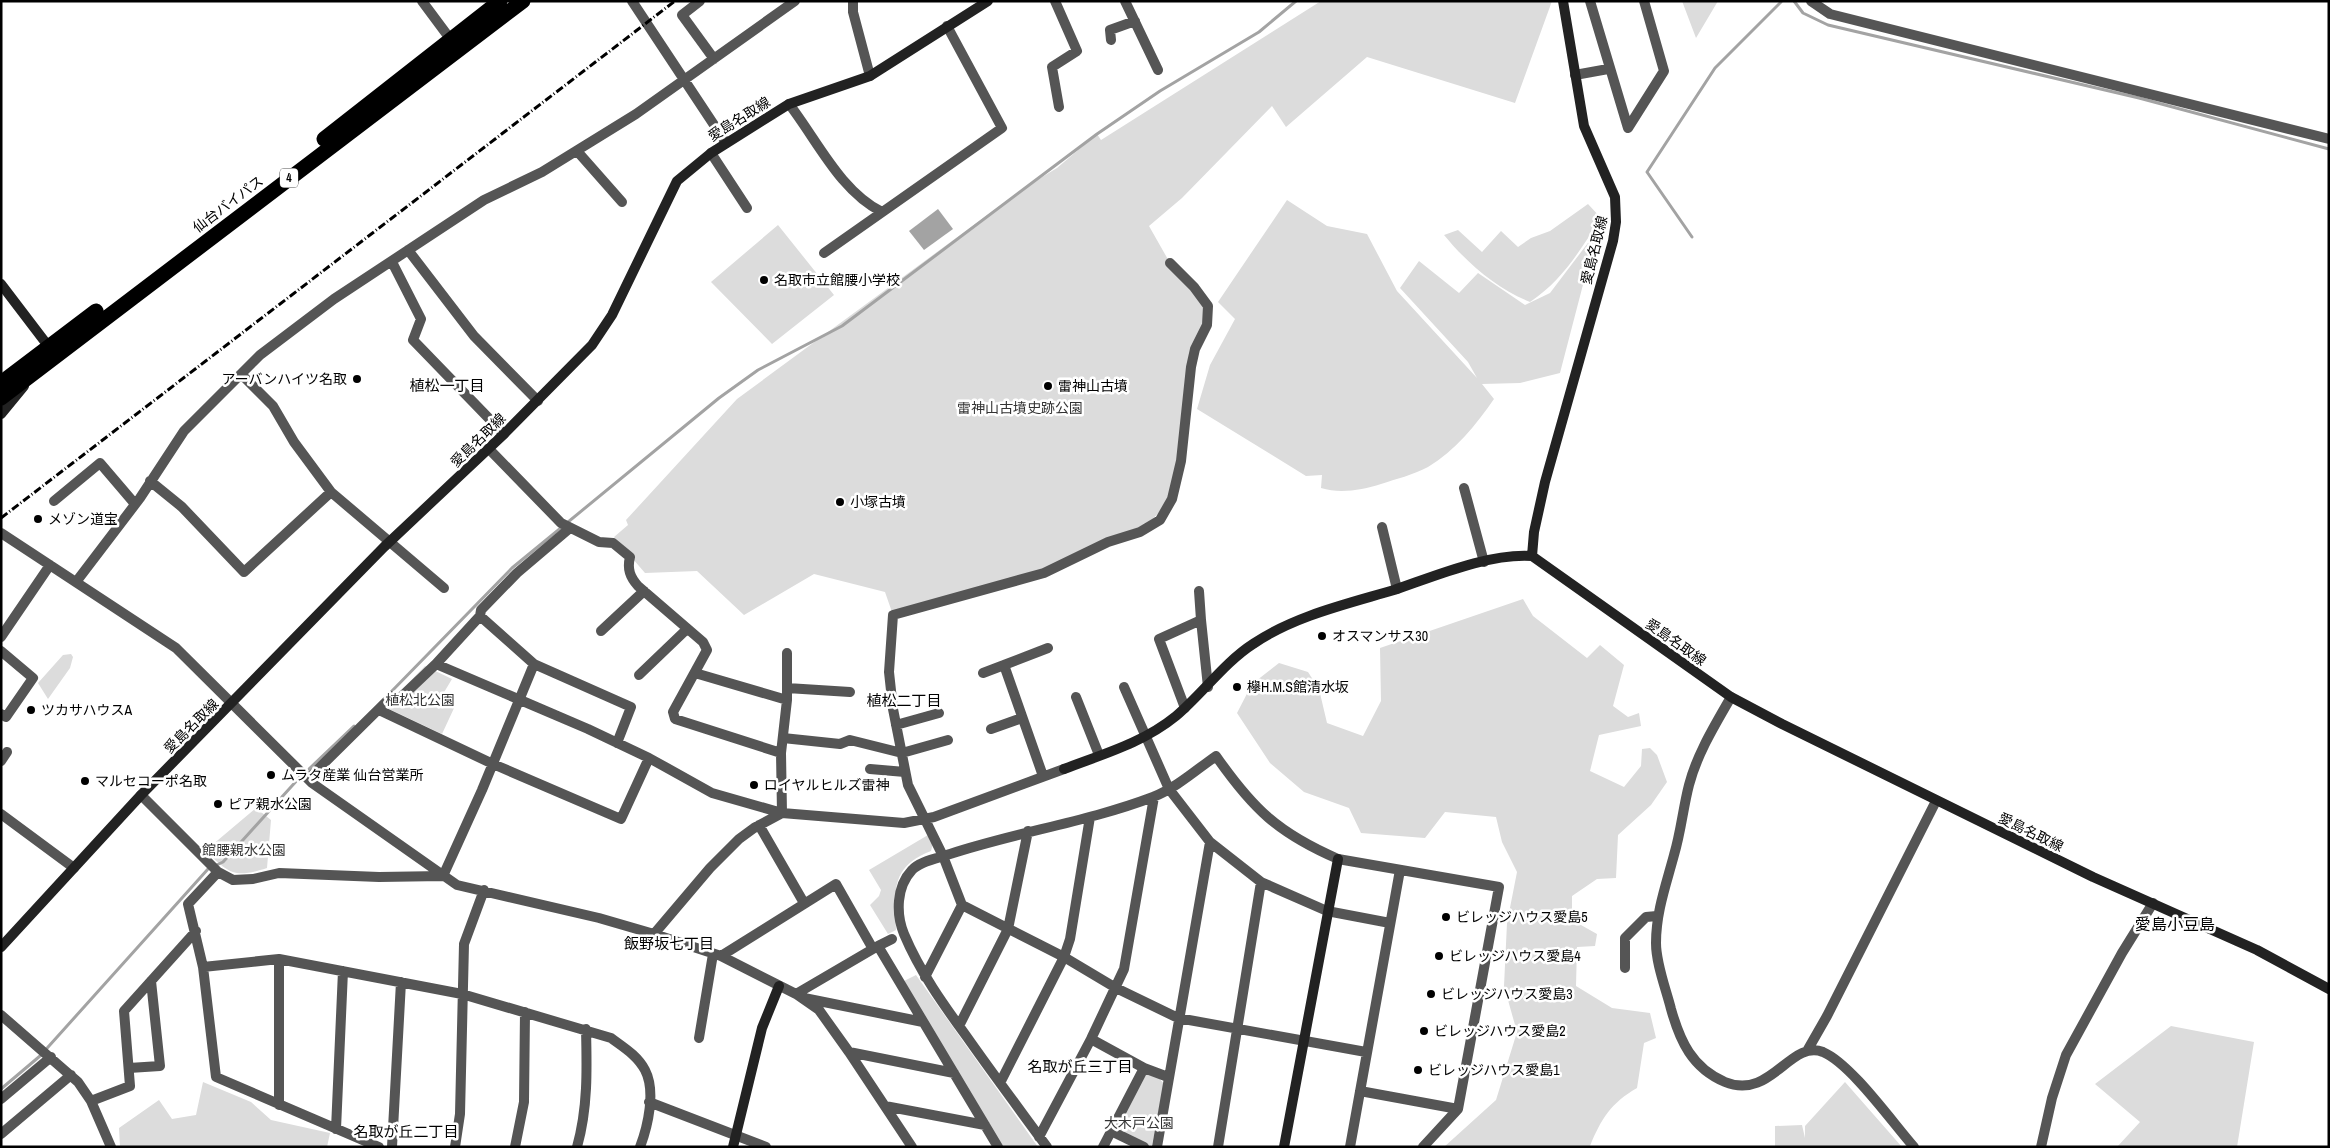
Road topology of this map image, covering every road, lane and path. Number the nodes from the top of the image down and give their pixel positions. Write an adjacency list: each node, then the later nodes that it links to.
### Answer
1 (422, 1): 17 (street)
2 (500, 1): 17 (highway, 仙台バイパス / 4)
3 (523, 1): 39 (highway, 仙台バイパス / 4)
4 (632, 1): 24 (street)
5 (700, 1): 19 (street)
6 (795, 1): 19 (street)
7 (853, 1): 23 (street)
8 (1055, 1): 26 (street)
9 (1125, 1): 15 (street)
10 (1563, 1): 22 (main road, 愛島名取線)
11 (1590, 1): 20 (street)
12 (1644, 1): 20 (street)
13 (1811, 1): 27 (street)
14 (983, 2): 16 (main road, 愛島名取線)
15 (1135, 21): 18 (street); 21 (street)
16 (947, 26): 23 (main road, 愛島名取線); 33 (street)
17 (451, 40): 39 (highway, 仙台バイパス / 4)
18 (1111, 40)
19 (714, 59): 24 (street)
20 (1608, 69): 22 (street)
21 (1158, 70)
22 (1575, 75): 57 (main road, 愛島名取線)
23 (870, 76): 25 (main road, 愛島名取線)
24 (684, 80): 28 (street); 29 (street)
25 (788, 104): 28 (main road, 愛島名取線); 33 (street)
26 (1059, 107)
27 (2329, 139)
28 (726, 143): 30 (main road, 愛島名取線)
29 (577, 151): 31 (street); 34 (street)
30 (710, 153): 32 (street); 44 (main road, 愛島名取線)
31 (622, 202)
32 (747, 208)
33 (882, 212): 35 (street)
34 (408, 250): 36 (street); 44 (street)
35 (824, 253)
36 (392, 262): 41 (street); 46 (street)
37 (1170, 263): 93 (street)
38 (1, 284): 39 (main road)
39 (52, 350): 40 (highway, 仙台バイパス / 4); 42 (highway, 仙台バイパス / 4)
40 (36, 372): 43 (highway, 仙台バイパス / 4); 45 (main road)
41 (241, 374): 48 (street); 50 (street)
42 (1, 383)
43 (1, 398)
44 (538, 401): 46 (main road, 愛島名取線)
45 (1, 414)
46 (504, 434): 47 (main road, 愛島名取線)
47 (489, 449): 53 (street); 56 (main road, 愛島名取線)
48 (150, 481): 50 (street); 52 (street)
49 (1464, 488): 58 (street)
50 (330, 492): 56 (street)
51 (54, 501): 52 (street)
52 (135, 504): 60 (street)
53 (566, 526): 63 (street); 65 (street)
54 (1382, 526): 62 (street)
55 (1, 533): 59 (street)
56 (390, 541): 61 (street); 87 (main road, 愛島名取線)
57 (1532, 556): 58 (main road); 83 (main road, 愛島名取線)
58 (1484, 562): 62 (main road)
59 (50, 565): 60 (street); 69 (street)
60 (76, 582): 87 (street)
61 (444, 588)
62 (1397, 588): 80 (main road)
63 (644, 591): 67 (street); 68 (street)
64 (1199, 591): 66 (street)
65 (480, 616): 73 (street); 74 (street)
66 (1201, 620): 80 (street); 88 (street)
67 (687, 629): 77 (street); 78 (street)
68 (600, 631)
69 (1, 637)
70 (1048, 648): 75 (street)
71 (1, 652): 91 (street)
72 (787, 653): 81 (street)
73 (436, 664): 86 (street); 89 (street)
74 (534, 664): 86 (street); 98 (street)
75 (1004, 665): 76 (street); 92 (street)
76 (984, 673)
77 (695, 674): 85 (street); 99 (street)
78 (640, 675)
79 (1124, 687): 96 (street)
80 (1208, 687): 88 (main road)
81 (787, 688): 82 (street); 85 (street)
82 (850, 692)
83 (1731, 696): 112 (main road, 愛島名取線); 132 (street)
84 (1076, 697): 101 (street)
85 (787, 700): 95 (street)
86 (518, 701): 98 (street); 103 (street)
87 (234, 703): 108 (street); 110 (main road, 愛島名取線)
88 (1185, 708): 96 (main road)
89 (379, 710): 103 (street); 108 (street)
90 (938, 713): 93 (street)
91 (1, 714)
92 (1022, 718): 94 (street); 107 (street)
93 (896, 725): 100 (street)
94 (991, 729)
95 (783, 738): 99 (street); 100 (street)
96 (1145, 738): 101 (main road); 109 (street)
97 (948, 740): 100 (street)
98 (617, 743): 102 (street)
99 (781, 753): 113 (street)
100 (902, 753): 106 (street)
101 (1099, 755): 105 (main road)
102 (649, 758): 103 (street); 113 (street)
103 (493, 764): 125 (street)
104 (870, 769): 106 (street)
105 (1064, 769): 107 (street)
106 (906, 772): 116 (street)
107 (1043, 776): 116 (street)
108 (308, 779): 125 (street)
109 (1169, 789): 111 (street); 119 (street); 121 (street)
110 (141, 796): 122 (main road, 愛島名取線); 124 (street)
111 (1154, 797): 115 (street); 150 (street)
112 (1936, 801): 129 (main road, 愛島名取線); 164 (street)
113 (782, 813): 116 (street); 117 (street)
114 (1, 814): 122 (street)
115 (1090, 817): 118 (street); 141 (street)
116 (926, 819): 120 (street)
117 (759, 825): 128 (street); 136 (street)
118 (1028, 831): 120 (street); 134 (street)
119 (1210, 842): 126 (street); 156 (street)
120 (944, 856): 130 (street); 146 (street)
121 (1338, 859): 123 (street); 131 (main road)
122 (74, 868): 138 (main road, 愛島名取線)
123 (1400, 870): 133 (street); 180 (street)
124 (218, 872): 125 (street); 135 (street)
125 (442, 876): 127 (street)
126 (1262, 882): 131 (street); 159 (street)
127 (484, 890): 136 (street); 152 (street)
128 (804, 903): 139 (street); 140 (street)
129 (2152, 903): 151 (main road, 愛島名取線); 207 (street)
130 (962, 905): 134 (street); 146 (street)
131 (1327, 912): 133 (street); 163 (main road)
132 (1657, 916): 144 (street); 164 (street)
133 (1390, 923): 166 (street)
134 (1008, 929): 141 (street); 158 (street)
135 (196, 932): 143 (street); 147 (street)
136 (654, 934): 140 (street)
137 (892, 939): 139 (street)
138 (1, 947)
139 (876, 948): 153 (street); 157 (street)
140 (717, 955): 149 (street); 161 (street)
141 (1064, 957): 150 (street); 173 (street)
142 (279, 959): 143 (street); 145 (street); 178 (street)
143 (203, 966): 178 (street)
144 (1625, 968)
145 (343, 971): 148 (street); 182 (street)
146 (925, 977): 158 (street)
147 (150, 981): 168 (street); 168 (street)
148 (401, 982): 152 (street); 189 (street)
149 (779, 986): 153 (street); 185 (main road)
150 (1116, 988): 156 (street); 162 (street)
151 (2329, 990)
152 (462, 994): 154 (street); 190 (street)
153 (799, 996): 157 (street); 165 (street)
154 (525, 1012): 160 (street); 191 (street)
155 (1, 1015): 167 (street)
156 (1178, 1018): 159 (street); 172 (street)
157 (923, 1022): 170 (street)
158 (959, 1026): 173 (street)
159 (1237, 1028): 163 (street); 202 (street)
160 (586, 1029): 177 (street); 192 (street)
161 (699, 1038)
162 (1091, 1038): 169 (street); 186 (street)
163 (1304, 1042): 166 (street); 203 (main road)
164 (1807, 1051): 206 (street)
165 (849, 1052): 170 (street); 179 (street)
166 (1366, 1052): 174 (street)
167 (50, 1056): 171 (street); 175 (street)
168 (129, 1068): 176 (street)
169 (1144, 1068): 172 (street); 183 (street)
170 (954, 1073): 181 (street)
171 (71, 1075): 176 (street); 184 (street)
172 (1168, 1077): 201 (street)
173 (1000, 1083): 186 (street)
174 (1360, 1091): 180 (street); 204 (street)
175 (1, 1099)
176 (91, 1101): 187 (street)
177 (649, 1102): 185 (street); 193 (street)
178 (279, 1105): 182 (street)
179 (886, 1106): 181 (street); 196 (street)
180 (1458, 1109): 205 (street)
181 (985, 1125): 197 (street)
182 (336, 1129): 188 (street)
183 (1111, 1131): 199 (street); 200 (street)
184 (1, 1134)
185 (736, 1134): 194 (main road); 195 (street)
186 (1039, 1137): 198 (street)
187 (111, 1147)
188 (378, 1147)
189 (392, 1147)
190 (455, 1147)
191 (516, 1147)
192 (577, 1147)
193 (640, 1147)
194 (732, 1147)
195 (766, 1147)
196 (912, 1147)
197 (998, 1147)
198 (1047, 1147)
199 (1103, 1147)
200 (1144, 1147)
201 (1157, 1147)
202 (1218, 1147)
203 (1284, 1147)
204 (1350, 1147)
205 (1423, 1147)
206 (1914, 1147)
207 (2041, 1147)

